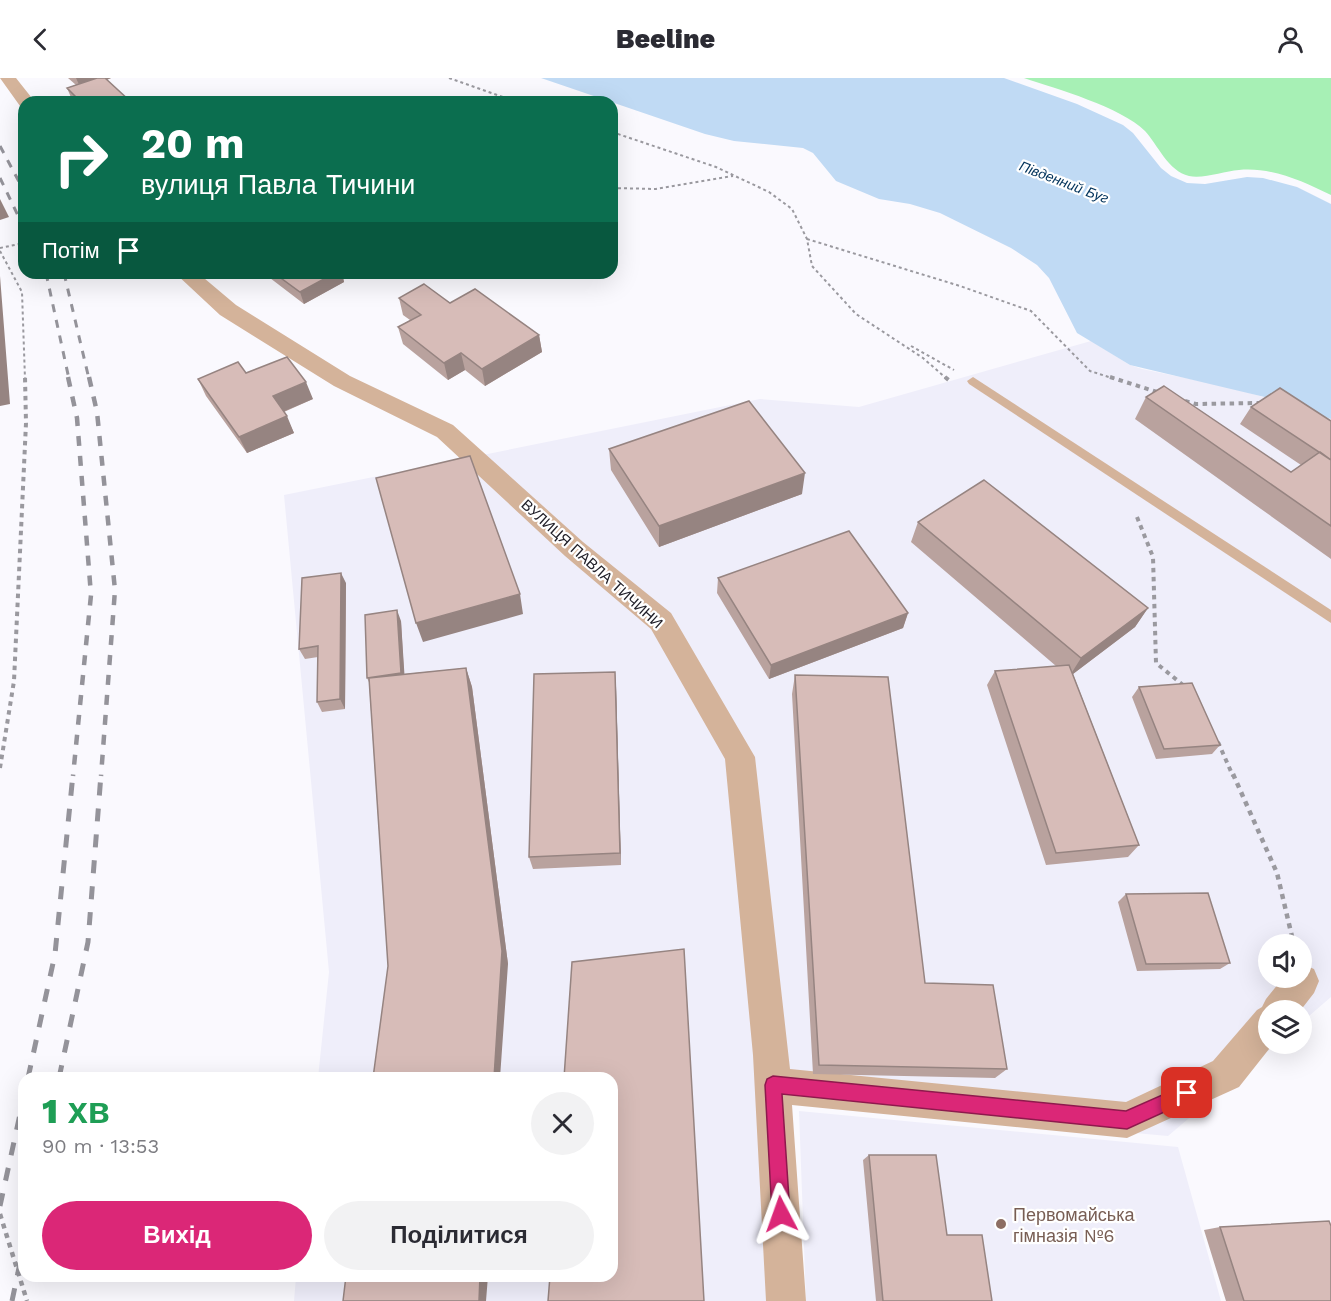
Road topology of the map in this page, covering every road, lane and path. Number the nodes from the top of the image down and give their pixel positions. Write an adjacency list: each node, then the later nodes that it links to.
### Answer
1 (7, 78): 3 (street)
2 (449, 78): 4 (path)
3 (21, 96)
4 (500, 96)
5 (618, 134): 6 (path)
6 (734, 176): 7 (path); 8 (path)
7 (618, 189)
8 (807, 239): 12 (path); 15 (path)
9 (18, 245): 10 (path)
10 (0, 250): 22 (path)
11 (191, 279): 27 (street, ВУЛИЦЯ ПАВЛА ТИЧИНИ)
12 (890, 335): 13 (path); 14 (path)
13 (973, 381): 19 (lane)
14 (955, 386)
15 (1164, 394)
16 (1175, 398): 17 (path)
17 (1268, 402)
18 (1130, 512): 20 (path)
19 (1331, 617)
20 (1187, 689)
21 (1214, 734): 23 (path)
22 (0, 768)
23 (1291, 934)
24 (1296, 988): 25 (street)
25 (1287, 1000)
26 (1258, 1035): 27 (street)
27 (773, 1085): 32 (street, ВУЛИЦЯ ПАВЛА ТИЧИНИ)
28 (0, 1214): 29 (path)
29 (18, 1272)
30 (21, 1282): 31 (path)
31 (27, 1301)
32 (786, 1301)

